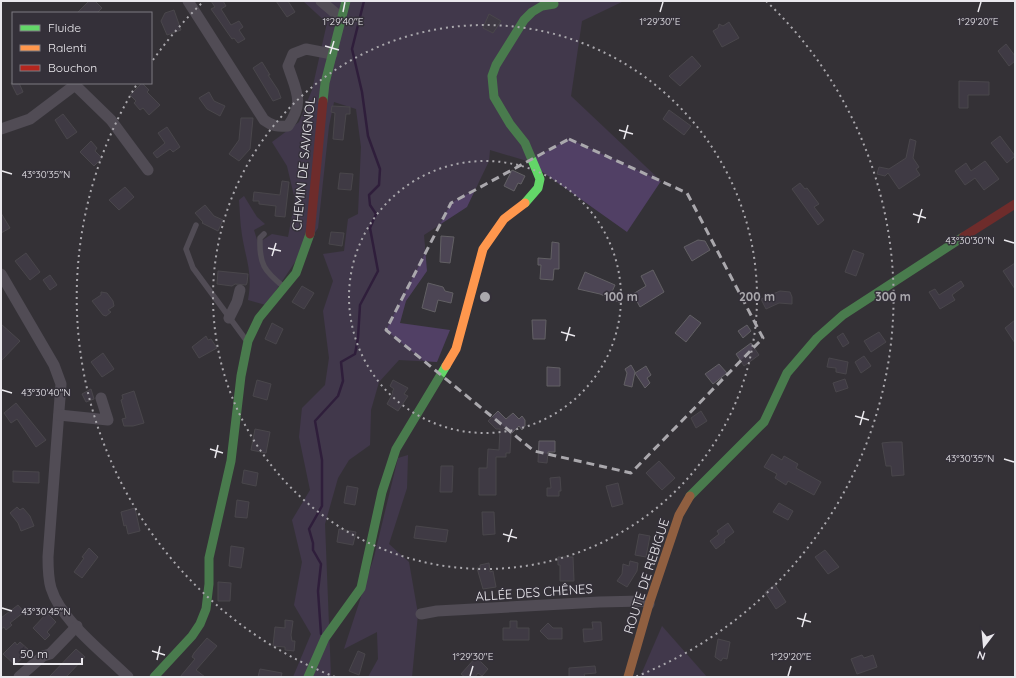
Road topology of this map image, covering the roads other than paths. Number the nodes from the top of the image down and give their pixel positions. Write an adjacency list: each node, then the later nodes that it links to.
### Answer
1 (188, 1): 6 (street)
2 (321, 1): 5 (street)
3 (346, 1): 5 (street, CHEMIN DE SAVIGNOL)
4 (554, 4): 25 (street)
5 (341, 18): 6 (street, CHEMIN DE SAVIGNOL)
6 (332, 54): 13 (street, CHEMIN DE SAVIGNOL)
7 (1, 129): 8 (street)
8 (148, 170)
9 (1015, 204): 19 (street, ROUTE DE REBIGUE)
10 (196, 226): 15 (lane)
11 (264, 234): 13 (lane)
12 (1, 274): 18 (street)
13 (284, 287): 16 (street, CHEMIN DE SAVIGNOL)
14 (240, 290): 15 (street)
15 (229, 318): 16 (lane)
16 (248, 341): 24 (street, CHEMIN DE SAVIGNOL)
17 (101, 398): 18 (street)
18 (59, 416): 21 (street)
19 (649, 604): 20 (street, ALLÉE DES CHÊNES); 26 (street, ROUTE DE REBIGUE)
20 (421, 614)
21 (77, 626): 22 (street); 23 (street)
22 (19, 677)
23 (128, 677)
24 (154, 677)
25 (308, 677)
26 (628, 677)

